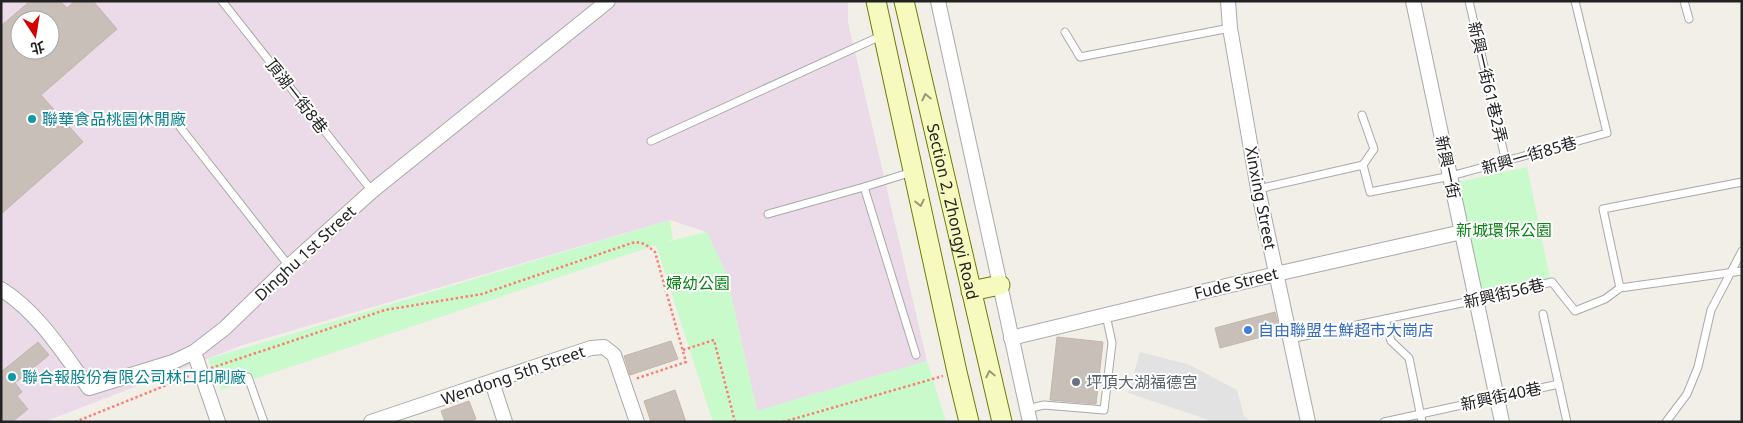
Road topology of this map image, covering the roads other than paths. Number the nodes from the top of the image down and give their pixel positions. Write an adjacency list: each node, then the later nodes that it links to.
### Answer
1 (222, 1): 25 (lane, 頂湖一街8巷)
2 (608, 1): 25 (street, Dinghu 1st Street)
3 (876, 1): 14 (main road, Section 2, Zhongyi Road)
4 (904, 1): 36 (main road, Section 2, Zhongyi Road, one-way to 4)
5 (938, 1): 33 (street)
6 (1228, 1): 12 (street, Xinxing Street)
7 (1412, 1): 21 (street, 新興一街)
8 (1469, 1): 18 (lane, 新興一街61巷2弄)
9 (1575, 1): 18 (lane, 新興一街85巷)
10 (1684, 1): 11 (lane)
11 (1689, 19)
12 (1230, 28): 13 (lane); 24 (street, Xinxing Street)
13 (1065, 32)
14 (883, 35): 17 (lane); 20 (main road, Section 2, Zhongyi Road)
15 (1362, 116): 19 (lane)
16 (180, 127): 29 (lane)
17 (651, 140)
18 (1506, 162): 21 (lane, 新興一街85巷)
19 (1363, 165): 21 (lane, 新興一街85巷); 24 (lane)
20 (913, 172): 23 (lane); 56 (main road, Section 2, Zhongyi Road, one-way to 56)
21 (1451, 176): 27 (street, 新興一街)
22 (1742, 182): 35 (lane)
23 (864, 187): 26 (lane); 44 (lane)
24 (1258, 189): 32 (street, Xinxing Street)
25 (372, 191): 29 (street, Dinghu 1st Street)
26 (768, 214)
27 (1462, 232): 32 (street, Fude Street); 37 (street, 新興一街)
28 (1742, 251): 31 (lane)
29 (289, 266): 43 (street, Dinghu 1st Street)
30 (1742, 271): 31 (lane, 新興街56巷)
31 (1732, 272): 35 (lane, 新興街56巷); 63 (lane)
32 (1276, 274): 39 (street, Fude Street); 42 (street, Xinxing Street)
33 (1000, 285): 36 (main road); 41 (street)
34 (1, 288): 43 (street, Dinghu 1st Street)
35 (1620, 288): 37 (lane, 新興街56巷)
36 (971, 291): 57 (main road, Section 2, Zhongyi Road, one-way to 36)
37 (1476, 300): 40 (lane, 新興街56巷); 48 (street, 新興一街)
38 (1543, 314): 47 (lane)
39 (1106, 315): 41 (street, Fude Street); 50 (lane)
40 (1386, 319): 42 (lane, 新興街56巷); 49 (lane)
41 (1011, 338): 50 (street)
42 (1290, 339): 58 (street, Xinxing Street)
43 (194, 352): 51 (street)
44 (916, 355)
45 (248, 377): 52 (lane)
46 (492, 382): 53 (street, Wendong 5th Street); 54 (street); 55 (street, Wendong 5th Street)
47 (1559, 384): 48 (lane, 新興街40巷); 62 (lane)
48 (1496, 397): 49 (lane, 新興街40巷); 61 (street, 新興一街)
49 (1420, 414): 59 (lane, 新興街40巷); 60 (lane)
50 (1029, 415)
51 (218, 422)
52 (264, 422)
53 (371, 422)
54 (505, 422)
55 (637, 422)
56 (969, 422)
57 (1002, 422)
58 (1308, 422)
59 (1384, 422)
60 (1422, 422)
61 (1502, 422)
62 (1567, 422)
63 (1666, 422)

